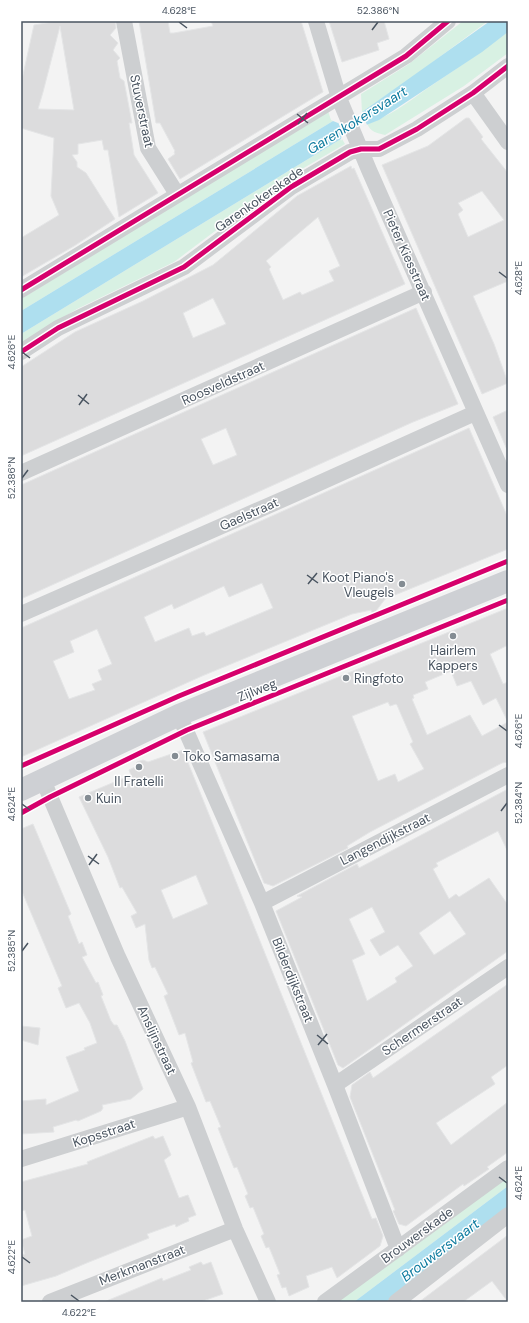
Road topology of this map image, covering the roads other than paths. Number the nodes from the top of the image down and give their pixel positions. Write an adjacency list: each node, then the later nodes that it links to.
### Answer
1 (124, 21): 9 (street, Stuverstraat)
2 (316, 21): 6 (street, Pieter Kiesstraat)
3 (448, 21): 6 (street)
4 (508, 66): 5 (street, Garenkokerskade)
5 (473, 93): 7 (street); 8 (street, Garenkokerskade)
6 (339, 98): 8 (street, Pieter Kiesstraat); 9 (street)
7 (508, 142)
8 (361, 149): 11 (street, Pieter Kiesstraat); 12 (street, Garenkokerskade)
9 (177, 194): 10 (street)
10 (21, 290)
11 (424, 292): 13 (street, Pieter Kiesstraat); 14 (street, Roosveldstraat)
12 (21, 352)
13 (476, 413): 15 (street, Pieter Kiesstraat); 17 (street, Gaelstraat)
14 (21, 473)
15 (508, 485)
16 (508, 581): 18 (main road, Zijlweg)
17 (21, 614)
18 (179, 716): 20 (main road, Zijlweg); 22 (street, Bilderdijkstraat)
19 (508, 775): 22 (street, Langendijkstraat)
20 (43, 780): 21 (main road, Zijlweg); 25 (street, Anslijnstraat)
21 (21, 790)
22 (262, 902): 24 (street, Bilderdijkstraat)
23 (508, 967): 24 (street, Schermerstraat)
24 (335, 1085): 30 (street, Bilderdijkstraat)
25 (188, 1107): 26 (street, Kopsstraat); 29 (street, Anslijnstraat)
26 (21, 1159)
27 (508, 1168): 30 (street, Brouwerskade)
28 (508, 1215): 34 (street)
29 (235, 1229): 31 (street, Merkmanstraat); 32 (street, Anslijnstraat)
30 (398, 1249): 33 (street, Brouwerskade)
31 (50, 1302)
32 (268, 1302)
33 (325, 1302)
34 (396, 1302)

